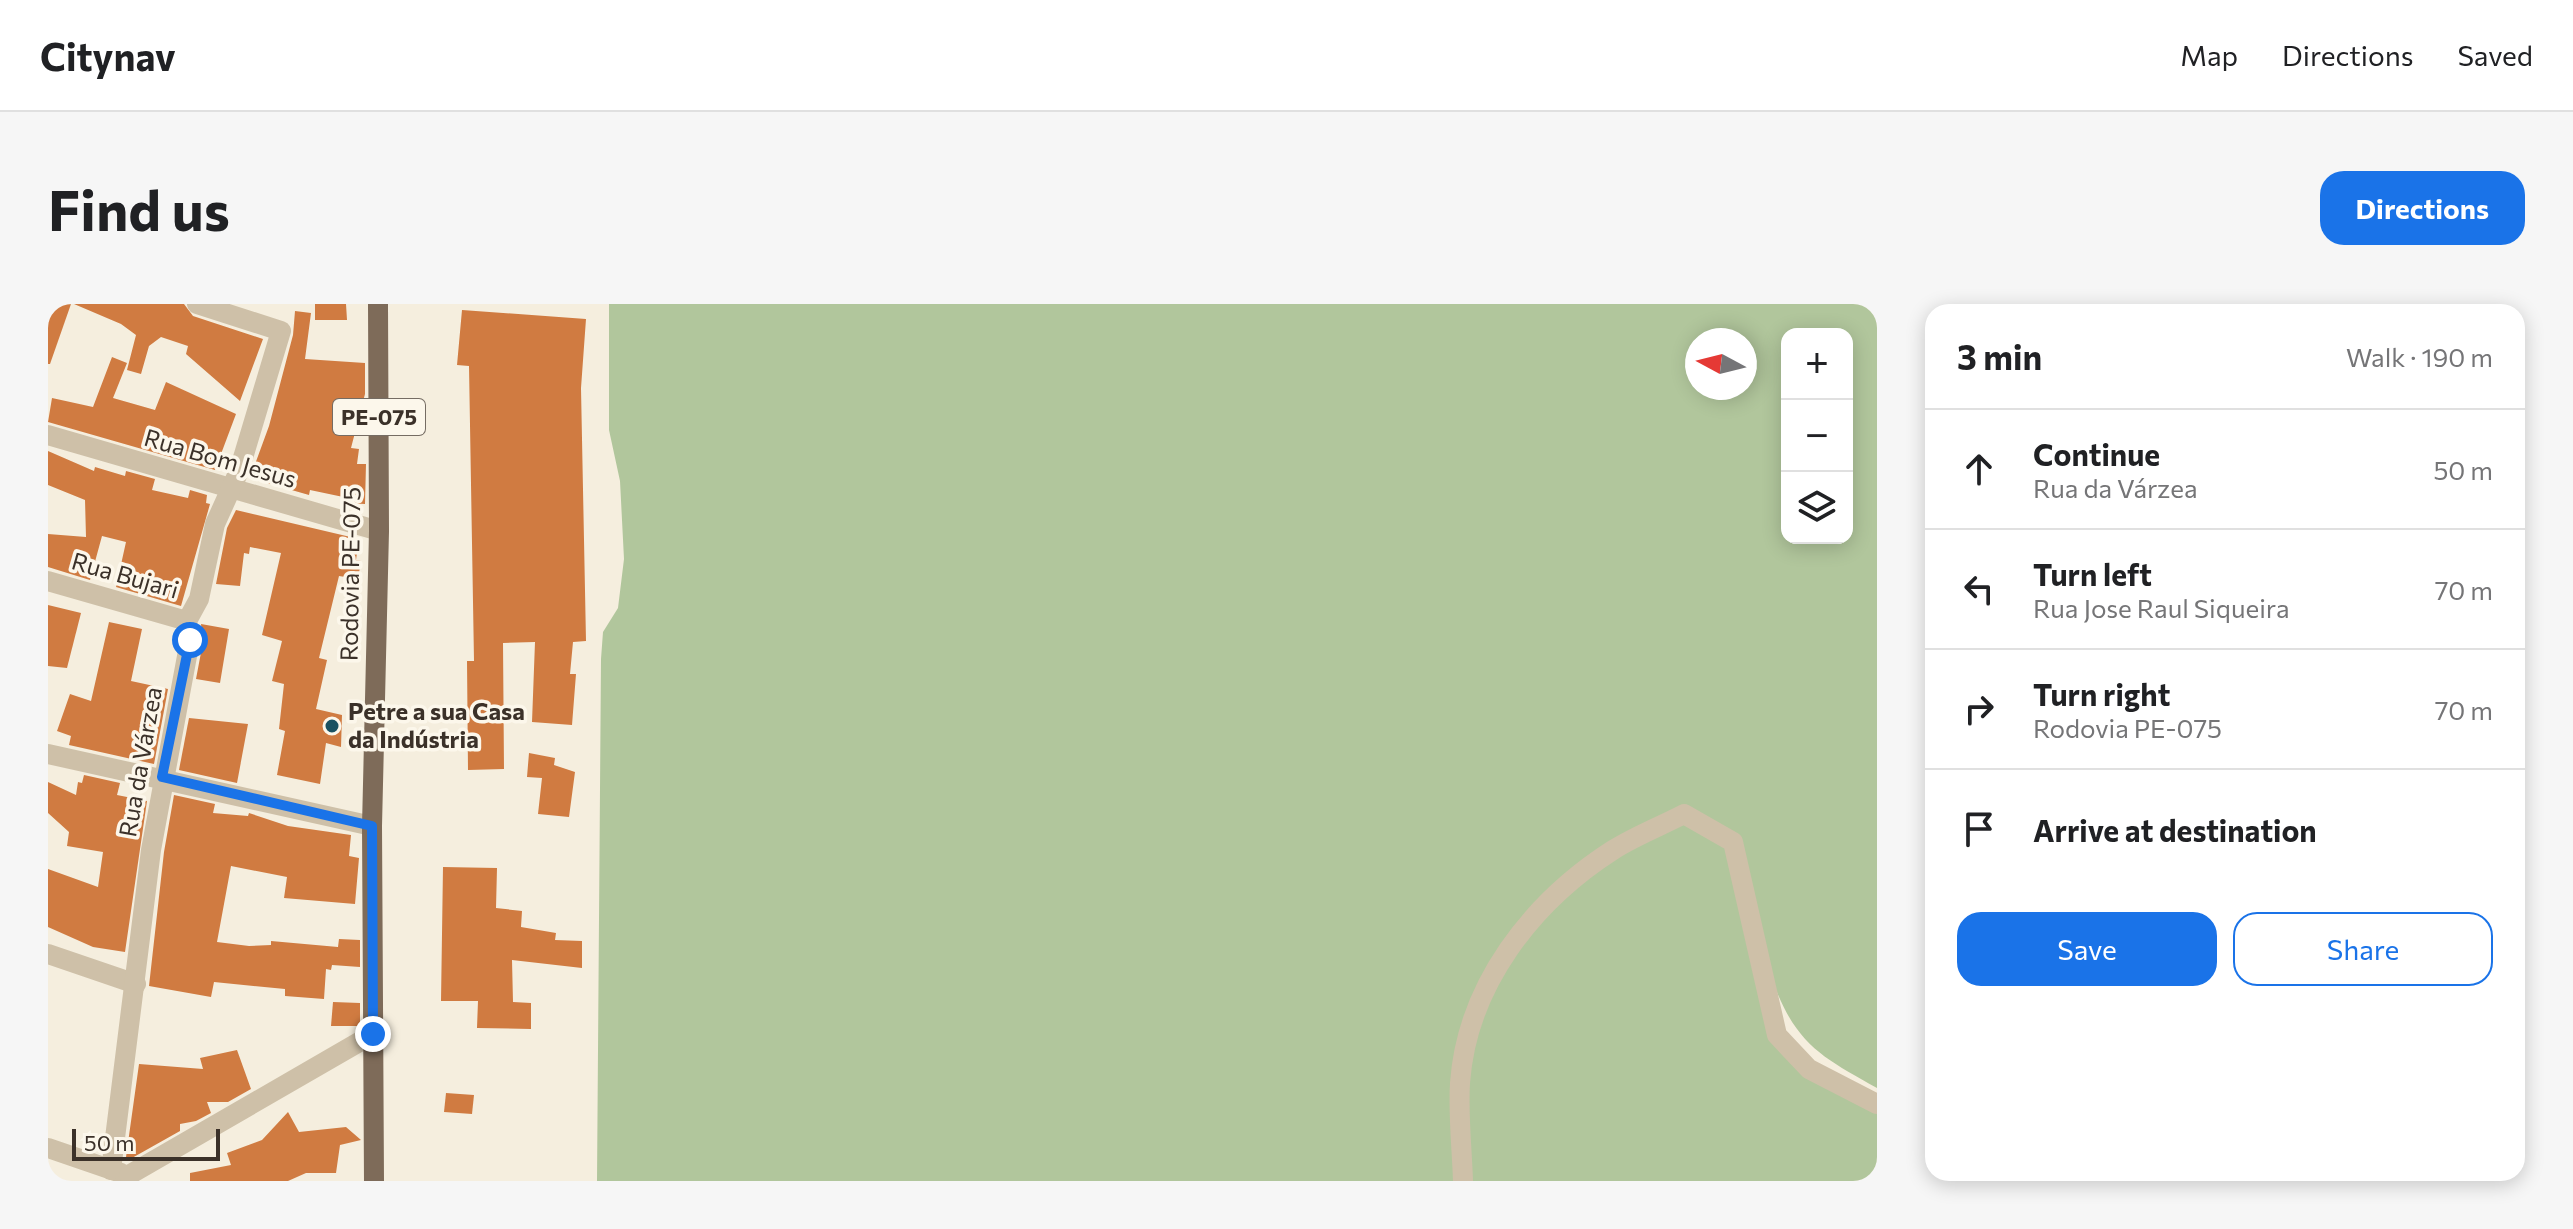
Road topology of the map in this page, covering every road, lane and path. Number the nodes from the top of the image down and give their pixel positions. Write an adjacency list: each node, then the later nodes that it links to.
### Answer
1 (197, 304): 4 (street, Rua da Várzea)
2 (378, 304): 5 (main road, Rodovia PE-075 / PE-075)
3 (48, 435): 4 (street, Rua Bom Jesus)
4 (229, 488): 5 (street, Rua Bom Jesus); 7 (street, Rua da Várzea)
5 (379, 531): 10 (main road, Rodovia PE-075 / PE-075)
6 (48, 581): 7 (street, Rua Bujari)
7 (187, 621): 9 (street, Rua da Várzea)
8 (48, 754): 9 (street)
9 (162, 777): 10 (street); 12 (street, Rua da Várzea)
10 (372, 826): 13 (main road, Rodovia PE-075 / PE-075)
11 (48, 954): 12 (street)
12 (136, 984): 16 (street, Rua da Várzea)
13 (373, 1034): 16 (street); 17 (main road, Rodovia PE-075 / PE-075)
14 (1877, 1104): 18 (street)
15 (48, 1148): 16 (street)
16 (122, 1175)
17 (374, 1181)
18 (1463, 1181)

